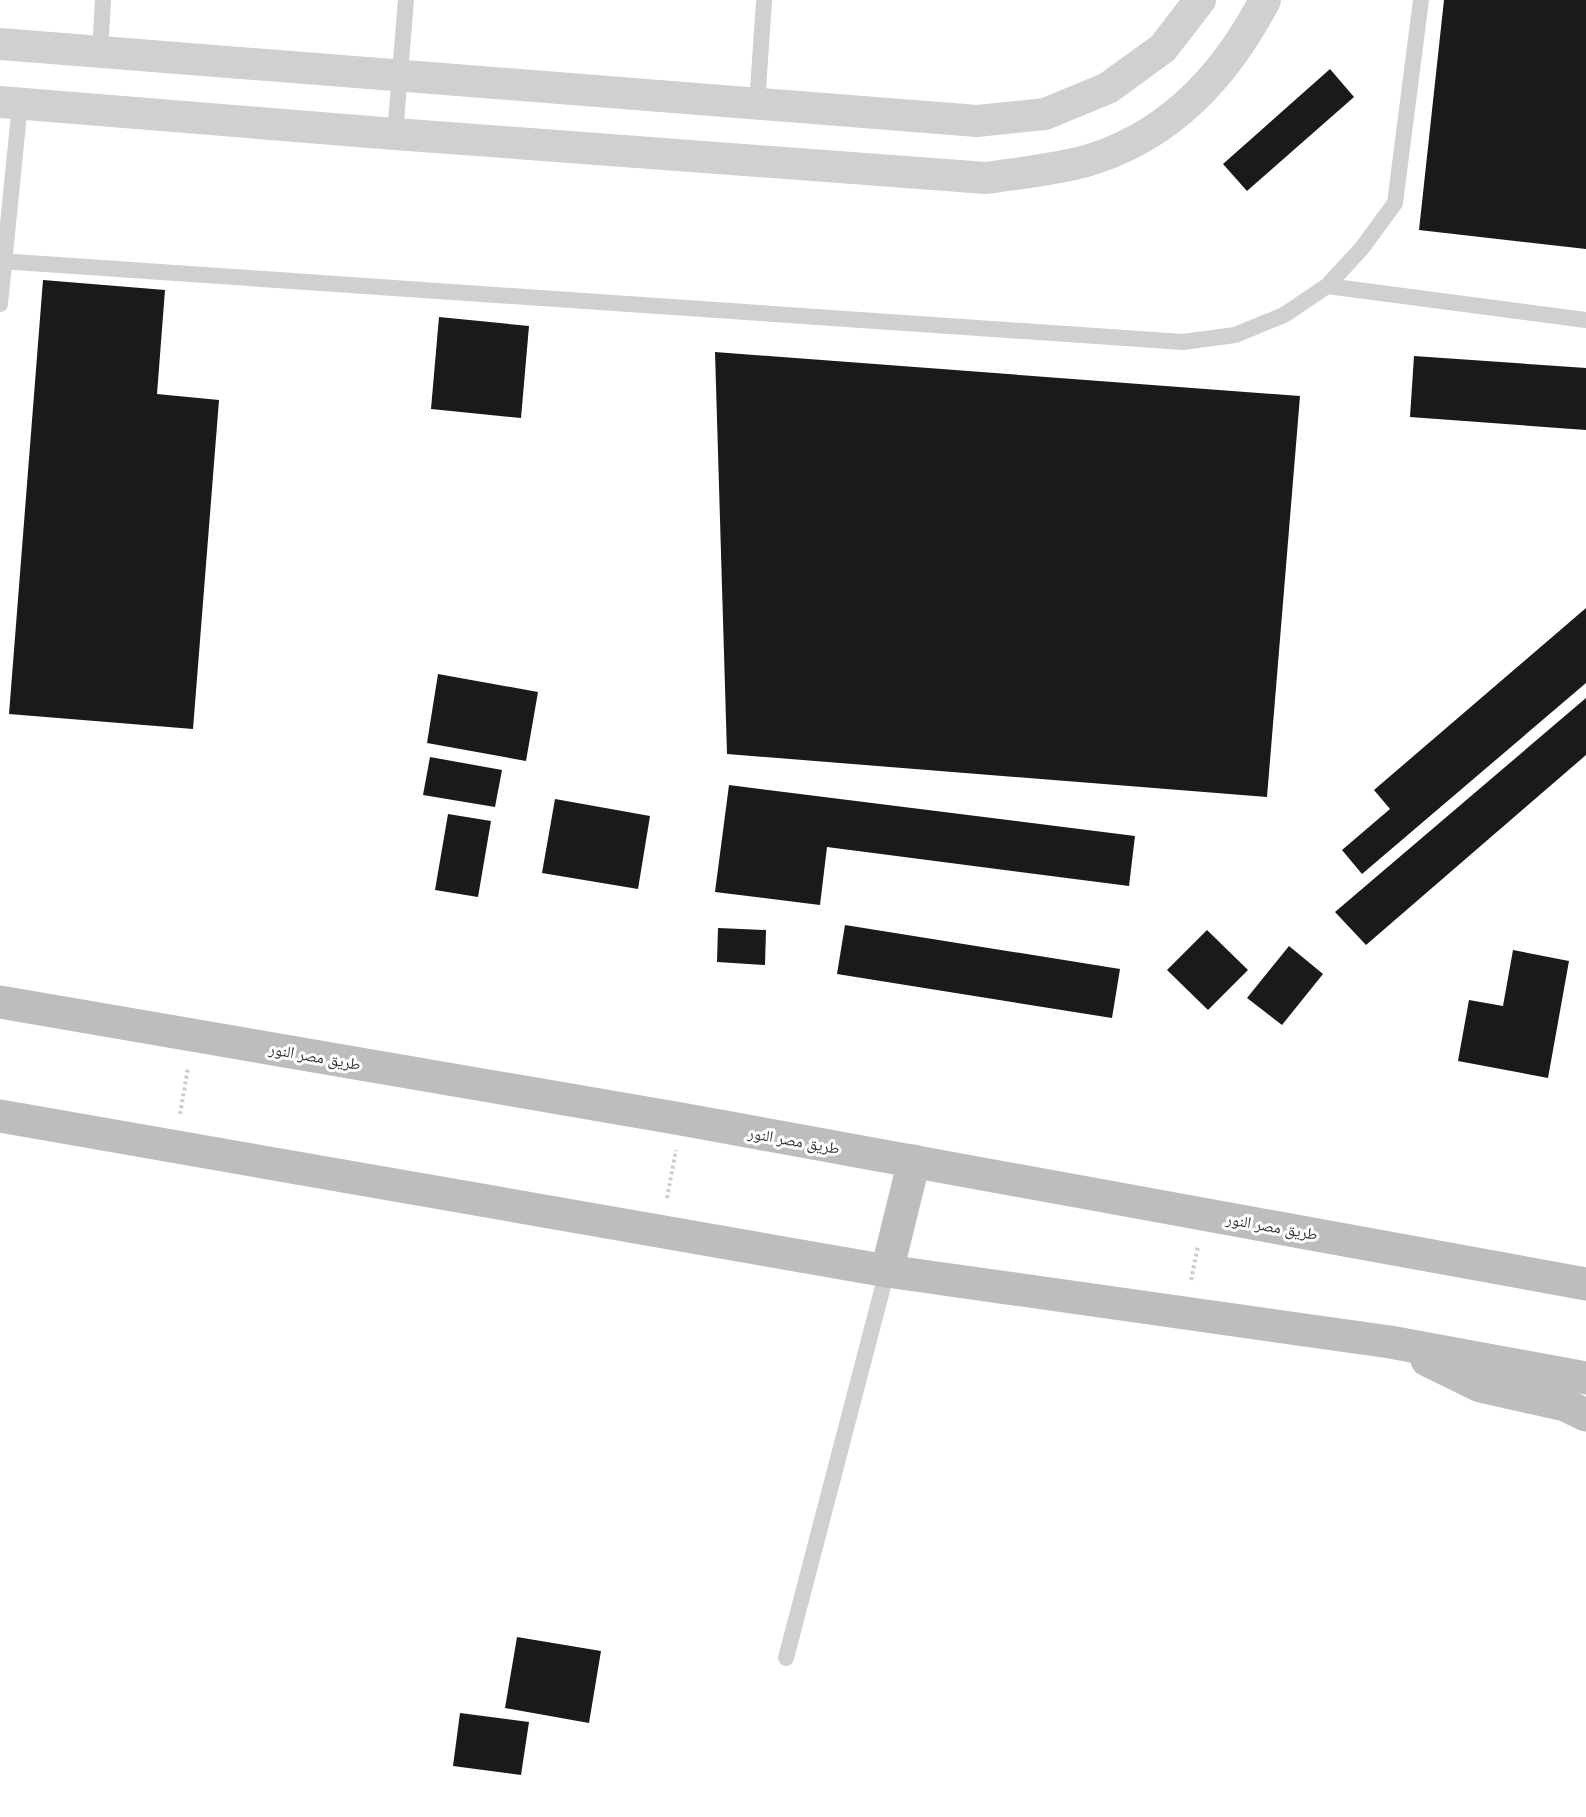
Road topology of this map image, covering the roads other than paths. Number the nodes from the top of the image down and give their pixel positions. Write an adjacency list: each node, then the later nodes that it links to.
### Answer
1 (103, 0): 8 (lane)
2 (406, 0): 9 (lane)
3 (1200, 0): 11 (street)
4 (1264, 0): 12 (street)
5 (1421, 0): 14 (lane)
6 (764, 1): 11 (lane)
7 (0, 44): 8 (street)
8 (100, 52): 9 (street)
9 (400, 76): 11 (street); 12 (lane)
10 (10, 103): 12 (street); 13 (lane)
11 (757, 105)
12 (395, 134)
13 (2, 261): 14 (lane); 15 (lane)
14 (1327, 286): 16 (lane)
15 (0, 304)
16 (1586, 320)
17 (0, 1002): 19 (street, طريق مصر النور)
18 (0, 1116): 20 (street)
19 (914, 1161): 20 (street); 21 (street, طريق مصر النور)
20 (886, 1271): 24 (street); 27 (lane)
21 (1545, 1276): 22 (street); 23 (street, طريق مصر النور)
22 (1586, 1277)
23 (1586, 1284)
24 (1390, 1342): 25 (street); 26 (street)
25 (1586, 1378)
26 (1586, 1415)
27 (786, 1658)

